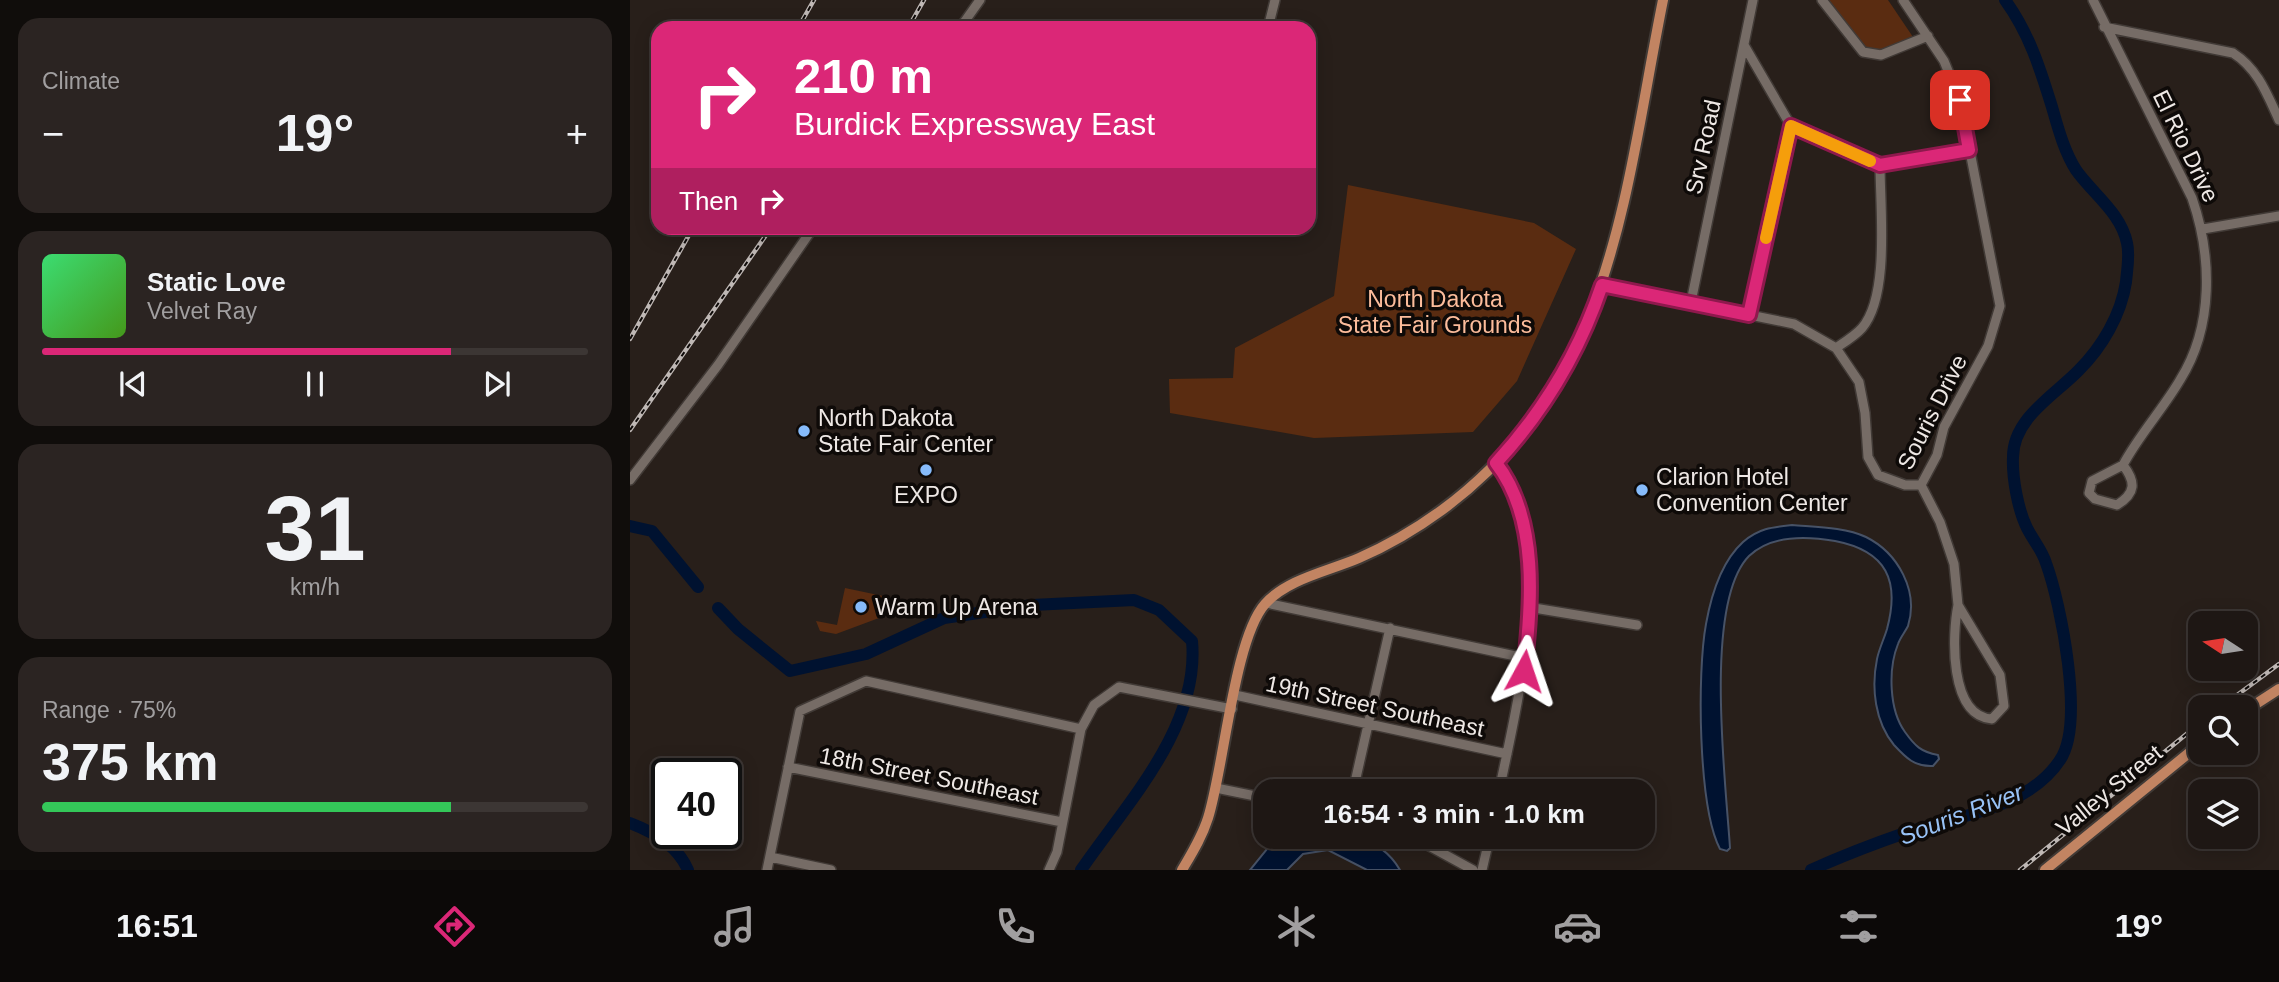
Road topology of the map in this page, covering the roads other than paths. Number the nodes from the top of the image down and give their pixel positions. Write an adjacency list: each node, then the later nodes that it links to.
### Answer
1 (981, 0): 8 (street)
2 (1275, 0): 9 (street)
3 (1663, 0): 20 (main road)
4 (1753, 0): 12 (street, Srv Road)
5 (1822, 0): 11 (street)
6 (1903, 0): 11 (street, Souris Drive)
7 (2093, 0): 10 (street, El Rio Drive)
8 (965, 21)
9 (1270, 21)
10 (2104, 27): 13 (street); 18 (street, El Rio Drive)
11 (1928, 36): 15 (street, Souris Drive)
12 (1744, 45): 14 (street); 21 (street, Srv Road)
13 (2279, 120)
14 (1791, 126): 16 (street); 22 (street)
15 (1969, 150): 16 (street); 27 (street, Souris Drive)
16 (1880, 165): 23 (street)
17 (2279, 216): 18 (street)
18 (2203, 229): 25 (street, El Rio Drive)
19 (808, 235): 26 (street)
20 (1602, 285): 21 (street, Souris Drive); 24 (main road)
21 (1691, 302): 22 (street, Souris Drive)
22 (1749, 315): 23 (street, Souris Drive)
23 (1836, 348): 27 (street, Souris Drive)
24 (1496, 463): 28 (main road); 32 (street)
25 (2123, 465): 25 (street, El Rio Drive)
26 (630, 480)
27 (1921, 485): 31 (street)
28 (1464, 491): 29 (main road); 30 (main road)
29 (1451, 503)
30 (1266, 603): 34 (street); 37 (main road)
31 (1958, 605): 31 (street)
32 (1528, 607): 33 (street); 35 (street)
33 (1637, 625)
34 (1390, 628): 35 (street); 40 (street)
35 (1525, 658): 42 (street)
36 (2279, 689): 38 (main road)
37 (1235, 695): 39 (main road); 40 (street, 19th Street Southeast)
38 (2258, 703)
39 (1232, 709): 41 (street, 19th Street Southeast); 47 (main road)
40 (1368, 724): 42 (street, 19th Street Southeast); 45 (street)
41 (1081, 729): 44 (street); 49 (street)
42 (1507, 754): 46 (street)
43 (2188, 754): 59 (main road, Valley Street)
44 (788, 767): 49 (street, 18th Street Southeast); 52 (street)
45 (1356, 779)
46 (1502, 779)
47 (1216, 788): 48 (street); 56 (main road)
48 (1253, 796)
49 (1062, 822): 55 (street)
50 (1435, 849): 57 (street)
51 (1487, 849): 58 (street)
52 (770, 857): 53 (street); 54 (street)
53 (767, 870)
54 (831, 870)
55 (1049, 870)
56 (1182, 870)
57 (1473, 870)
58 (1482, 870)
59 (2045, 870)

